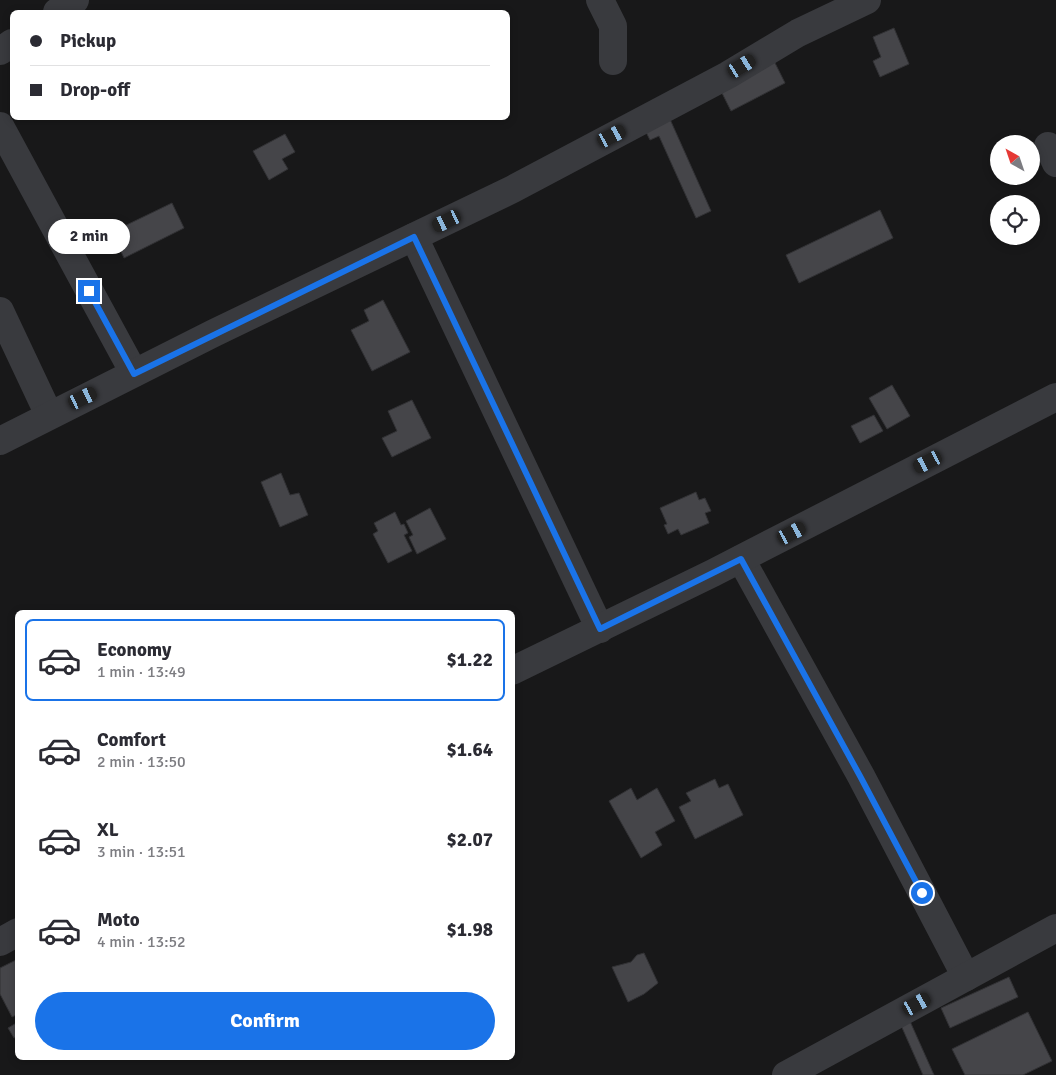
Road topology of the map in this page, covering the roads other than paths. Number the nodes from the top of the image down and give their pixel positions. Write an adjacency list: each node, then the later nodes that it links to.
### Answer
1 (75, 0): 4 (street)
2 (600, 0): 5 (street)
3 (867, 0): 7 (street)
4 (60, 10)
5 (613, 61)
6 (0, 126): 9 (street)
7 (414, 237): 9 (street); 14 (street)
8 (0, 311): 11 (street)
9 (134, 374): 11 (street)
10 (1056, 397): 13 (street)
11 (49, 415): 12 (street)
12 (0, 441)
13 (741, 559): 14 (street); 19 (street)
14 (600, 629): 15 (street)
15 (515, 670)
16 (1056, 928): 19 (street)
17 (15, 934): 18 (street)
18 (0, 942)
19 (966, 977): 20 (street)
20 (786, 1075)

